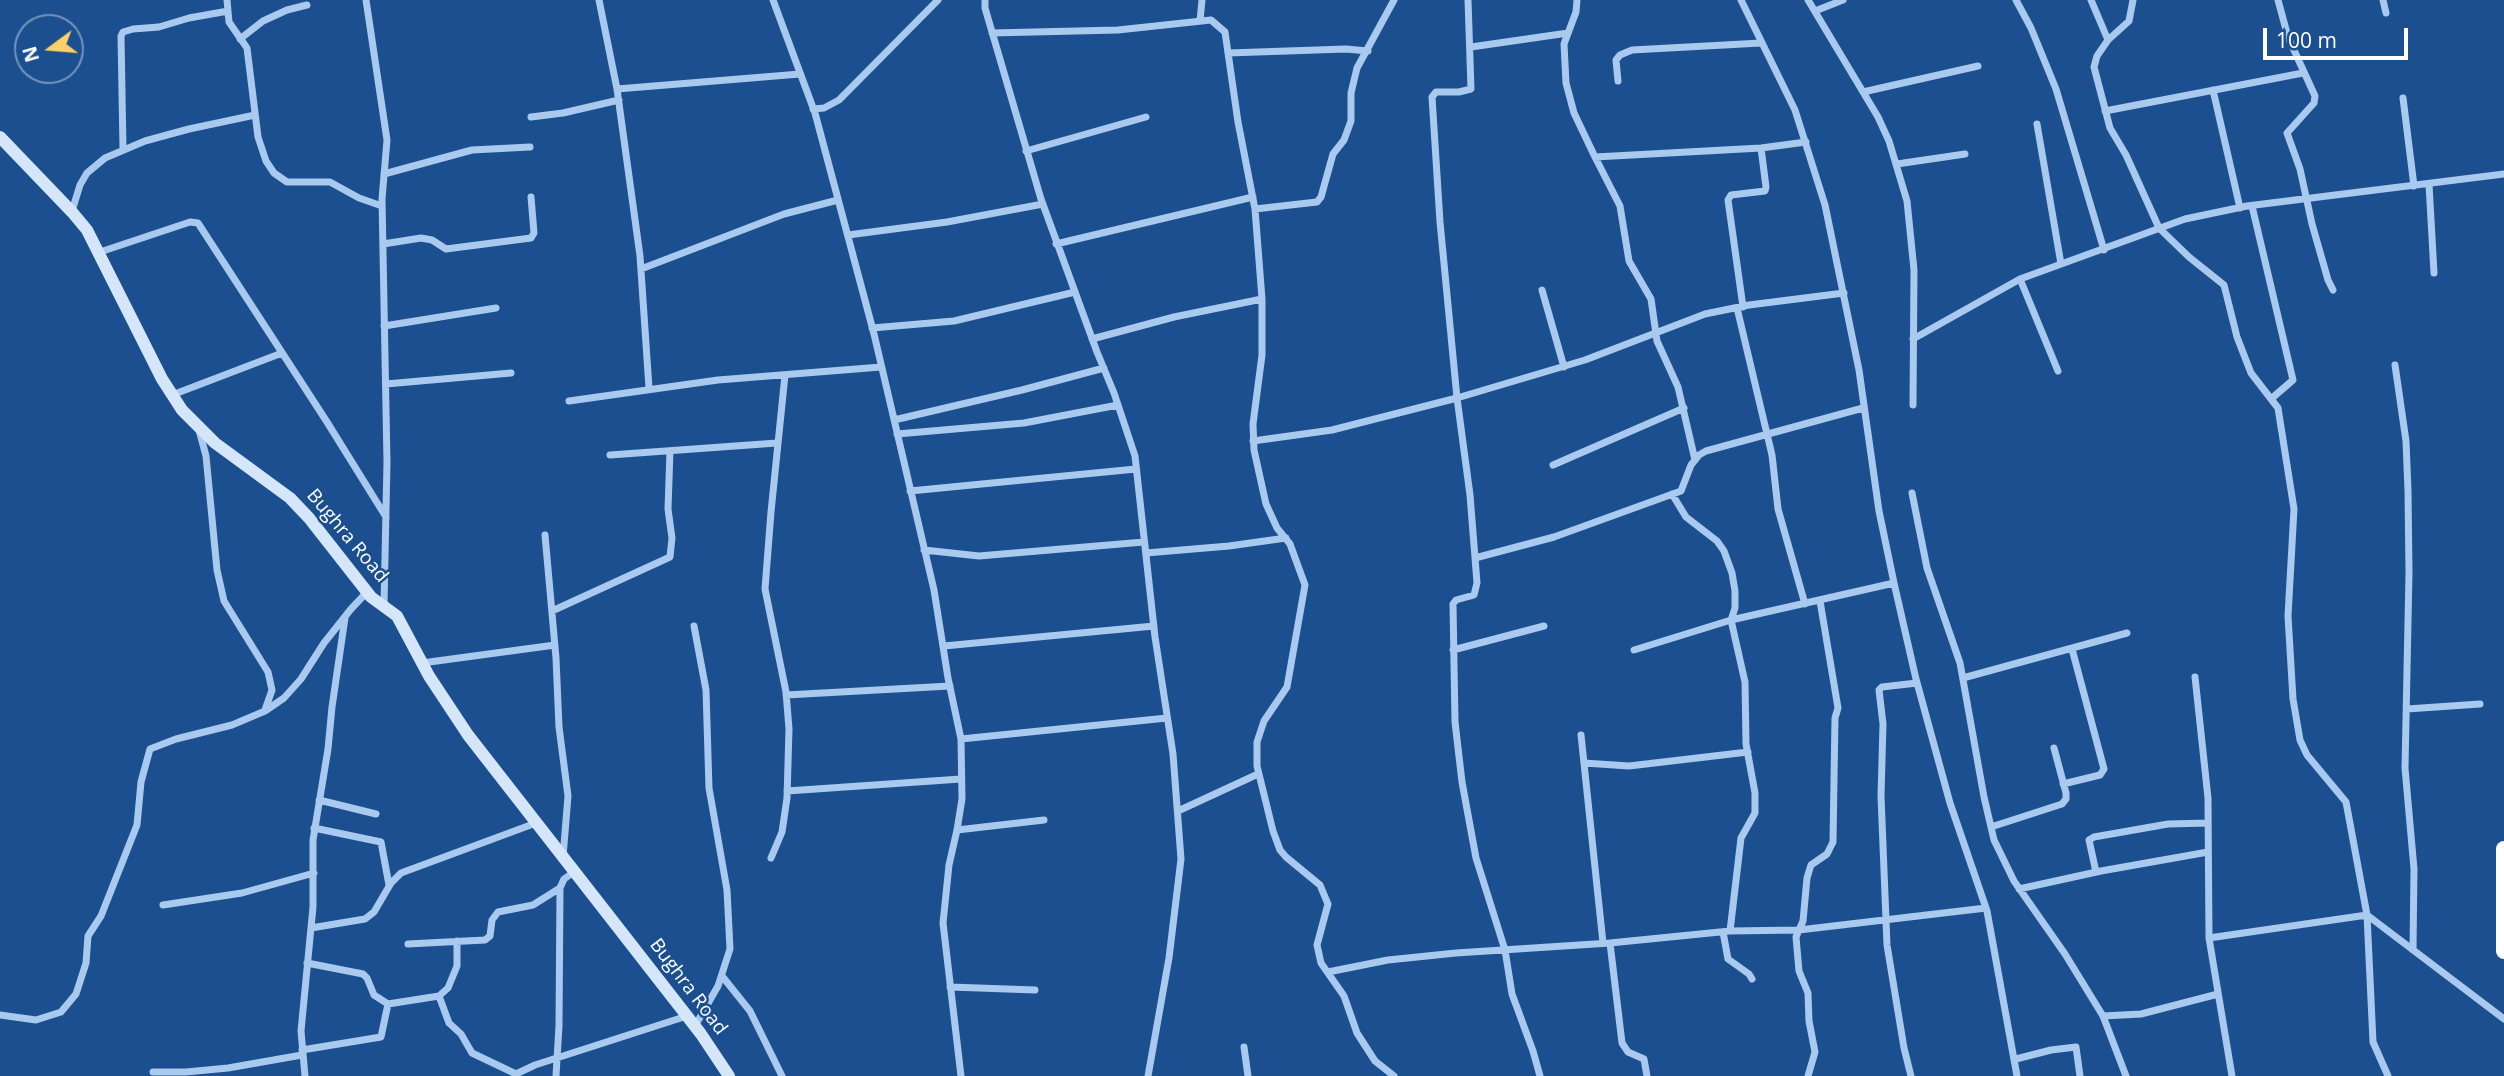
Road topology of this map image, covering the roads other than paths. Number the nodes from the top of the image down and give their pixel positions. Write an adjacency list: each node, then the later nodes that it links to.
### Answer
1 (227, 0): 20 (street)
2 (366, 0): 56 (street)
3 (599, 0): 36 (street)
4 (773, 0): 34 (street)
5 (938, 0): 41 (street)
6 (985, 0): 24 (street)
7 (1202, 0): 23 (street)
8 (1394, 0): 30 (street)
9 (1468, 0): 29 (street)
10 (1577, 0): 25 (street)
11 (1741, 0): 28 (street)
12 (1808, 0): 21 (street)
13 (1843, 0): 21 (street)
14 (2016, 0): 74 (street)
15 (2091, 0): 27 (street)
16 (2133, 0): 27 (street)
17 (2278, 0): 33 (street)
18 (2383, 0): 22 (street)
19 (307, 5): 26 (street)
20 (228, 11): 26 (street); 51 (street)
21 (1815, 11): 38 (street)
22 (2386, 13)
23 (1200, 22): 24 (street); 31 (street)
24 (992, 33): 52 (street)
25 (1568, 33): 29 (street); 54 (street)
26 (240, 39): 43 (street)
27 (2108, 40): 42 (street)
28 (1761, 43): 35 (street); 48 (street)
29 (1471, 47): 103 (street)
30 (1368, 51): 31 (street); 68 (street)
31 (1228, 53): 61 (street)
32 (1978, 66): 38 (street)
33 (2304, 73): 37 (street); 62 (street)
34 (800, 74): 36 (street); 41 (street)
35 (1618, 82)
36 (617, 89): 40 (street)
37 (2213, 90): 42 (street); 67 (street)
38 (1863, 92): 55 (street)
39 (2403, 98): 59 (street)
40 (619, 100): 44 (street); 77 (street)
41 (813, 109): 63 (street)
42 (2105, 111): 70 (street)
43 (255, 116): 51 (street); 65 (street)
44 (531, 117)
45 (1146, 117): 52 (street)
46 (2037, 124): 76 (street)
47 (0, 137): 69 (street, Bughra Road)
48 (1805, 142): 50 (street); 83 (street)
49 (530, 147): 56 (street)
50 (1761, 148): 54 (street); 86 (street)
51 (123, 149): 69 (street)
52 (1026, 151): 64 (street)
53 (1965, 154): 55 (street)
54 (1595, 158): 89 (street)
55 (1896, 164): 91 (street)
56 (384, 174): 65 (street)
57 (2504, 174): 58 (street)
58 (2429, 184): 59 (street); 78 (street)
59 (2414, 186): 62 (street)
60 (531, 197): 72 (street)
61 (1253, 197): 68 (street); 73 (street)
62 (2306, 199): 66 (street); 81 (street)
63 (838, 200): 71 (street); 77 (street)
64 (1043, 204): 71 (street); 73 (street)
65 (382, 206): 72 (street)
66 (2252, 206): 67 (street); 104 (street)
67 (2240, 208): 70 (street)
68 (1255, 209): 84 (street)
69 (72, 212): 75 (street, Bughra Road)
70 (2159, 228): 74 (street); 104 (street)
71 (848, 235): 88 (street)
72 (383, 244): 87 (street)
73 (1056, 244): 82 (street)
74 (2104, 250): 76 (street)
75 (100, 252): 92 (street); 102 (street, Bughra Road)
76 (2061, 264): 79 (street)
77 (641, 269): 101 (street)
78 (2434, 273)
79 (2020, 279): 91 (street); 97 (street)
80 (1542, 290): 96 (street)
81 (2333, 290)
82 (1075, 292): 88 (street); 90 (street)
83 (1844, 293): 86 (street); 109 (street)
84 (1262, 299): 90 (street); 114 (street)
85 (496, 308): 87 (street)
86 (1740, 308): 89 (street); 113 (street)
87 (384, 326): 100 (street)
88 (872, 328): 94 (street)
89 (1657, 334): 96 (street); 108 (street)
90 (1092, 339): 95 (street)
91 (1913, 339): 107 (street)
92 (282, 353): 102 (street); 124 (street)
93 (2395, 365): 155 (street)
94 (881, 367): 99 (street); 110 (street)
95 (1104, 368): 106 (street); 110 (street)
96 (1564, 368): 103 (street)
97 (2058, 371)
98 (511, 373): 100 (street)
99 (785, 375): 101 (street); 115 (street)
100 (386, 384): 124 (street)
101 (649, 388): 105 (street)
102 (172, 395): 111 (street, Bughra Road)
103 (1457, 398): 114 (street); 130 (street)
104 (2271, 399): 188 (street)
105 (569, 401)
106 (1118, 405): 112 (street); 120 (street)
107 (1913, 405)
108 (1684, 408): 118 (street); 119 (street)
109 (1863, 408): 113 (street); 131 (street)
110 (894, 420): 112 (street)
111 (197, 426): 132 (street, Bughra Road); 156 (street)
112 (897, 434): 121 (street)
113 (1767, 436): 118 (street); 134 (street)
114 (1253, 441): 126 (street)
115 (777, 443): 116 (street); 153 (street)
116 (670, 451): 117 (street); 136 (street)
117 (610, 455)
118 (1695, 460): 123 (street)
119 (1553, 465)
120 (1136, 469): 121 (street); 127 (street)
121 (910, 491): 128 (street)
122 (1912, 493): 150 (street)
123 (1672, 494): 130 (street); 138 (street)
124 (386, 518): 135 (street)
125 (545, 535): 136 (street)
126 (1286, 538): 129 (street); 163 (street)
127 (1144, 542): 128 (street); 129 (street)
128 (924, 550): 144 (street)
129 (1146, 553): 140 (street)
130 (1475, 558): 146 (street)
131 (1894, 583): 133 (street); 151 (street)
132 (367, 592): 135 (street, Bughra Road); 137 (street)
133 (1820, 601): 134 (street); 191 (street)
134 (1805, 604): 138 (street)
135 (383, 606): 148 (street, Bughra Road)
136 (552, 611): 143 (street)
137 (346, 615): 156 (street); 167 (street)
138 (1731, 620): 147 (street); 161 (street)
139 (694, 626): 202 (street)
140 (1154, 626): 144 (street); 157 (street)
141 (1544, 626): 146 (street)
142 (2127, 633): 145 (street)
143 (555, 645): 148 (street); 178 (street)
144 (944, 646): 152 (street)
145 (2072, 649): 150 (street); 165 (street)
146 (1453, 650): 197 (street)
147 (1634, 650)
148 (422, 663): 171 (street, Bughra Road)
149 (2195, 677): 172 (street)
150 (1963, 678): 173 (street)
151 (1917, 683): 187 (street); 189 (street)
152 (950, 686): 153 (street); 159 (street)
153 (786, 695): 166 (street)
154 (2480, 704): 155 (street)
155 (2407, 709): 198 (street)
156 (265, 711): 209 (street)
157 (1167, 718): 159 (street); 168 (street)
158 (1581, 735): 162 (street)
159 (961, 739): 164 (street)
160 (2054, 748): 165 (street)
161 (1748, 752): 162 (street); 192 (street)
162 (1584, 763): 195 (street)
163 (1258, 774): 168 (street); 201 (street)
164 (961, 779): 166 (street); 175 (street)
165 (2063, 784): 173 (street)
166 (787, 791): 179 (street)
167 (320, 800): 169 (street); 174 (street)
168 (1178, 811): 225 (street)
169 (376, 814)
170 (1044, 820): 175 (street)
171 (536, 823): 178 (street, Bughra Road); 183 (street)
172 (2208, 823): 177 (street); 181 (street)
173 (1991, 827): 185 (street)
174 (314, 828): 182 (street); 183 (street)
175 (957, 830): 204 (street)
176 (2504, 849): 199 (highway)
177 (2208, 852): 181 (street); 193 (street)
178 (563, 858): 180 (street, Bughra Road)
179 (771, 858)
180 (575, 872): 184 (street); 212 (street, Bughra Road)
181 (2096, 872): 185 (street)
182 (314, 873): 186 (street); 190 (street)
183 (389, 886): 190 (street)
184 (561, 888): 194 (street); 215 (street)
185 (2019, 889): 210 (street)
186 (163, 905)
187 (1986, 908): 189 (street); 216 (street)
188 (2367, 915): 193 (street); 198 (street); 236 (street)
189 (1886, 921): 191 (street); 231 (street)
190 (311, 928): 200 (street)
191 (1799, 930): 192 (street); 230 (street)
192 (1727, 931): 195 (street); 203 (street)
193 (2208, 938): 206 (street)
194 (457, 941): 196 (street); 207 (street)
195 (1607, 943): 197 (street); 229 (street)
196 (408, 944)
197 (1505, 950): 201 (street); 228 (street)
198 (2413, 950): 211 (street)
199 (2504, 951)
200 (307, 963): 208 (street); 214 (street)
201 (1328, 972): 227 (street)
202 (722, 976): 212 (street); 223 (street)
203 (1752, 979)
204 (950, 987): 205 (street); 224 (street)
205 (1035, 990)
206 (2218, 994): 210 (street); 235 (street)
207 (439, 996): 208 (street); 219 (street)
208 (388, 1004): 214 (street)
209 (0, 1015)
210 (2103, 1016): 234 (street)
211 (2504, 1018)
212 (691, 1021): 215 (street); 222 (street, Bughra Road)
213 (1244, 1047): 226 (street)
214 (302, 1052): 218 (street); 220 (street)
215 (557, 1058): 219 (street); 221 (street)
216 (2016, 1059): 232 (street); 233 (street)
217 (153, 1072): 218 (street)
218 (186, 1074)
219 (516, 1075)
220 (305, 1076)
221 (556, 1076)
222 (729, 1076)
223 (782, 1076)
224 (961, 1076)
225 (1147, 1076)
226 (1248, 1076)
227 (1394, 1076)
228 (1540, 1076)
229 (1647, 1076)
230 (1808, 1076)
231 (1911, 1076)
232 (2017, 1076)
233 (2080, 1076)
234 (2126, 1076)
235 (2232, 1076)
236 (2388, 1076)

